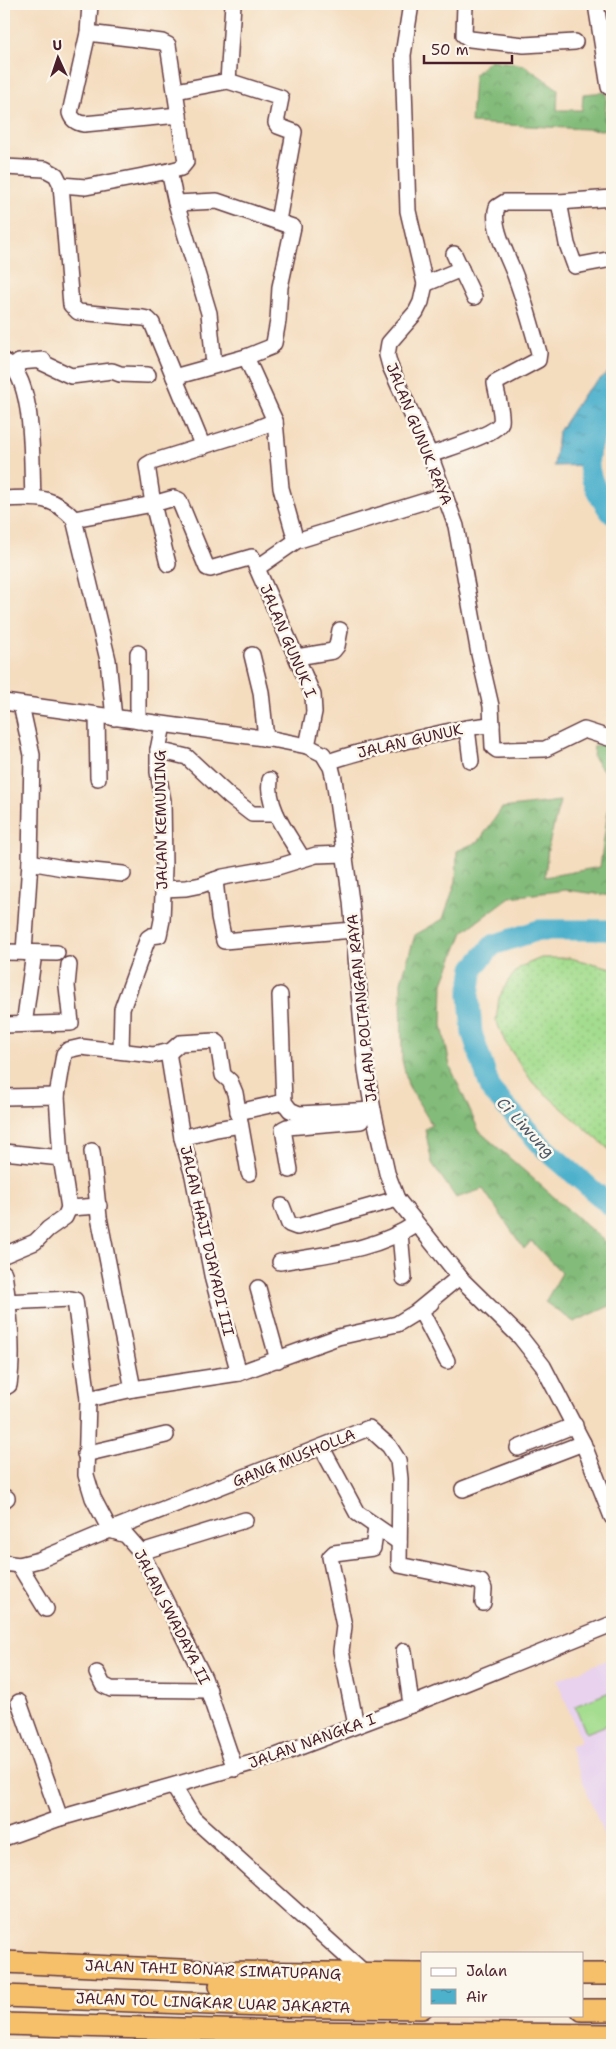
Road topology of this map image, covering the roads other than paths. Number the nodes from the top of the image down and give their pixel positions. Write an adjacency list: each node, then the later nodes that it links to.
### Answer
1 (90, 4): 6 (street)
2 (233, 4): 8 (street)
3 (411, 4): 22 (street, JALAN GUNUK RAYA)
4 (465, 4): 7 (street)
5 (596, 4): 9 (street)
6 (88, 33): 10 (street); 11 (street)
7 (575, 42)
8 (228, 81): 10 (street); 18 (street)
9 (609, 87)
10 (176, 92): 11 (street)
11 (179, 115): 13 (street)
12 (4, 167): 14 (street)
13 (169, 171): 14 (street); 17 (street)
14 (61, 185): 28 (street)
15 (612, 198): 16 (street)
16 (559, 202): 20 (street); 31 (street)
17 (176, 203): 18 (street); 26 (street)
18 (278, 221): 24 (street)
19 (454, 254): 21 (street)
20 (612, 259)
21 (461, 269): 22 (street); 23 (street)
22 (425, 284): 31 (street, JALAN GUNUK RAYA)
23 (474, 297)
24 (246, 357): 26 (street); 29 (street)
25 (10, 365): 27 (street); 33 (street)
26 (214, 365): 28 (street)
27 (148, 375)
28 (174, 377): 30 (street)
29 (275, 421): 30 (street); 37 (street)
30 (203, 447): 35 (street)
31 (430, 455): 32 (street, JALAN GUNUK RAYA)
32 (445, 495): 37 (street, JALAN GUNUK I); 50 (street, JALAN GUNUK RAYA)
33 (33, 498): 34 (street); 36 (street)
34 (4, 500)
35 (152, 504): 36 (street); 38 (street); 39 (street)
36 (74, 519): 47 (street)
37 (296, 541): 38 (street, JALAN GUNUK I)
38 (254, 562): 43 (street, JALAN GUNUK I)
39 (168, 564)
40 (340, 630): 43 (street)
41 (138, 653): 48 (street)
42 (252, 655): 52 (street)
43 (297, 658): 54 (street, JALAN GUNUK I)
44 (4, 702): 45 (street)
45 (21, 705): 46 (street); 63 (street)
46 (97, 715): 47 (street); 58 (street)
47 (114, 718): 48 (street)
48 (138, 721): 49 (street)
49 (163, 724): 52 (street); 55 (street, JALAN KEMUNING)
50 (492, 725): 51 (street, JALAN GUNUK); 53 (street, JALAN GUNUK RAYA)
51 (467, 728): 56 (street); 57 (street, JALAN GUNUK)
52 (266, 739): 54 (street)
53 (612, 739)
54 (307, 746): 57 (street)
55 (158, 750): 60 (street); 66 (street, JALAN KEMUNING)
56 (471, 761)
57 (328, 762): 61 (street, JALAN POLTANGAN RAYA)
58 (98, 778)
59 (270, 780): 60 (street)
60 (276, 814): 62 (street)
61 (345, 854): 62 (street); 67 (street, JALAN POLTANGAN RAYA)
62 (302, 858): 65 (street)
63 (30, 862): 64 (street); 69 (street)
64 (123, 874)
65 (215, 880): 66 (street); 67 (street)
66 (162, 889): 75 (street, JALAN KEMUNING)
67 (353, 930): 80 (street, JALAN POLTANGAN RAYA)
68 (4, 952): 69 (street)
69 (29, 953): 70 (street); 73 (street)
70 (58, 954)
71 (69, 965): 74 (street)
72 (280, 995): 79 (street)
73 (25, 1018)
74 (4, 1025)
75 (121, 1051): 76 (street); 78 (street)
76 (168, 1052): 81 (street); 82 (street)
77 (4, 1096): 78 (street)
78 (56, 1096): 85 (street)
79 (284, 1102): 80 (street); 81 (street, JALAN HAJI DJAYADI III)
80 (374, 1115): 86 (street); 88 (street, JALAN POLTANGAN RAYA)
81 (239, 1118): 82 (street, JALAN HAJI DJAYADI III); 87 (street)
82 (182, 1138): 103 (street, JALAN HAJI DJAYADI III)
83 (92, 1150): 89 (street)
84 (4, 1152): 85 (street)
85 (61, 1158): 91 (street)
86 (290, 1170)
87 (249, 1173)
88 (397, 1199): 90 (street); 92 (street, JALAN POLTANGAN RAYA)
89 (99, 1206): 91 (street); 105 (street)
90 (282, 1206)
91 (69, 1208): 94 (street)
92 (415, 1224): 93 (street); 98 (street, JALAN POLTANGAN RAYA)
93 (400, 1233): 95 (street); 97 (street)
94 (4, 1255)
95 (280, 1262)
96 (4, 1274): 100 (street)
97 (404, 1278)
98 (461, 1279): 101 (street); 102 (street); 107 (street, JALAN POLTANGAN RAYA)
99 (258, 1288): 101 (street)
100 (6, 1302): 104 (street); 106 (street)
101 (278, 1360): 103 (street)
102 (447, 1361)
103 (239, 1373): 105 (street)
104 (4, 1388)
105 (133, 1389): 106 (street)
106 (88, 1399): 112 (street)
107 (575, 1425): 109 (street, JALAN POLTANGAN RAYA); 111 (street)
108 (166, 1435): 112 (street)
109 (583, 1442): 113 (street); 114 (street, JALAN POLTANGAN RAYA)
110 (322, 1448): 116 (street); 117 (street, GANG MUSHOLLA); 118 (street, GANG MUSHOLLA)
111 (518, 1448)
112 (85, 1454): 117 (street)
113 (463, 1489)
114 (612, 1516)
115 (245, 1520): 119 (street)
116 (376, 1528): 118 (street); 130 (street)
117 (110, 1530): 119 (street, JALAN SWADAYA II); 121 (street)
118 (399, 1542): 122 (street, GANG MUSHOLLA)
119 (141, 1552): 127 (street, JALAN SWADAYA II)
120 (4, 1563): 121 (street)
121 (20, 1565): 123 (street)
122 (483, 1603)
123 (46, 1609)
124 (612, 1624): 129 (street, JALAN NANGKA I)
125 (404, 1651): 129 (street)
126 (97, 1673): 127 (street)
127 (209, 1690): 131 (street, JALAN SWADAYA II)
128 (19, 1702): 133 (street)
129 (411, 1705): 130 (street, JALAN NANGKA I)
130 (356, 1725): 131 (street, JALAN NANGKA I)
131 (235, 1769): 132 (street, JALAN NANGKA I)
132 (174, 1787): 133 (street, JALAN NANGKA I); 137 (street)
133 (60, 1818): 134 (street, JALAN NANGKA I)
134 (4, 1838)
135 (4, 1962): 136 (highway, JALAN TAHI BONAR SIMATUPANG)
136 (151, 1970): 137 (highway, JALAN TAHI BONAR SIMATUPANG); 141 (highway)
137 (366, 1974): 138 (highway, JALAN TAHI BONAR SIMATUPANG)
138 (421, 1974)
139 (584, 1974): 140 (highway)
140 (612, 1974)
141 (421, 1993)
142 (4, 1994): 143 (highway, JALAN TOL LINGKAR LUAR JAKARTA)
143 (421, 2008)
144 (584, 2010): 145 (highway)
145 (612, 2010)
146 (11, 2025): 147 (highway, JALAN TOL LINGKAR LUAR JAKARTA)
147 (612, 2035)

